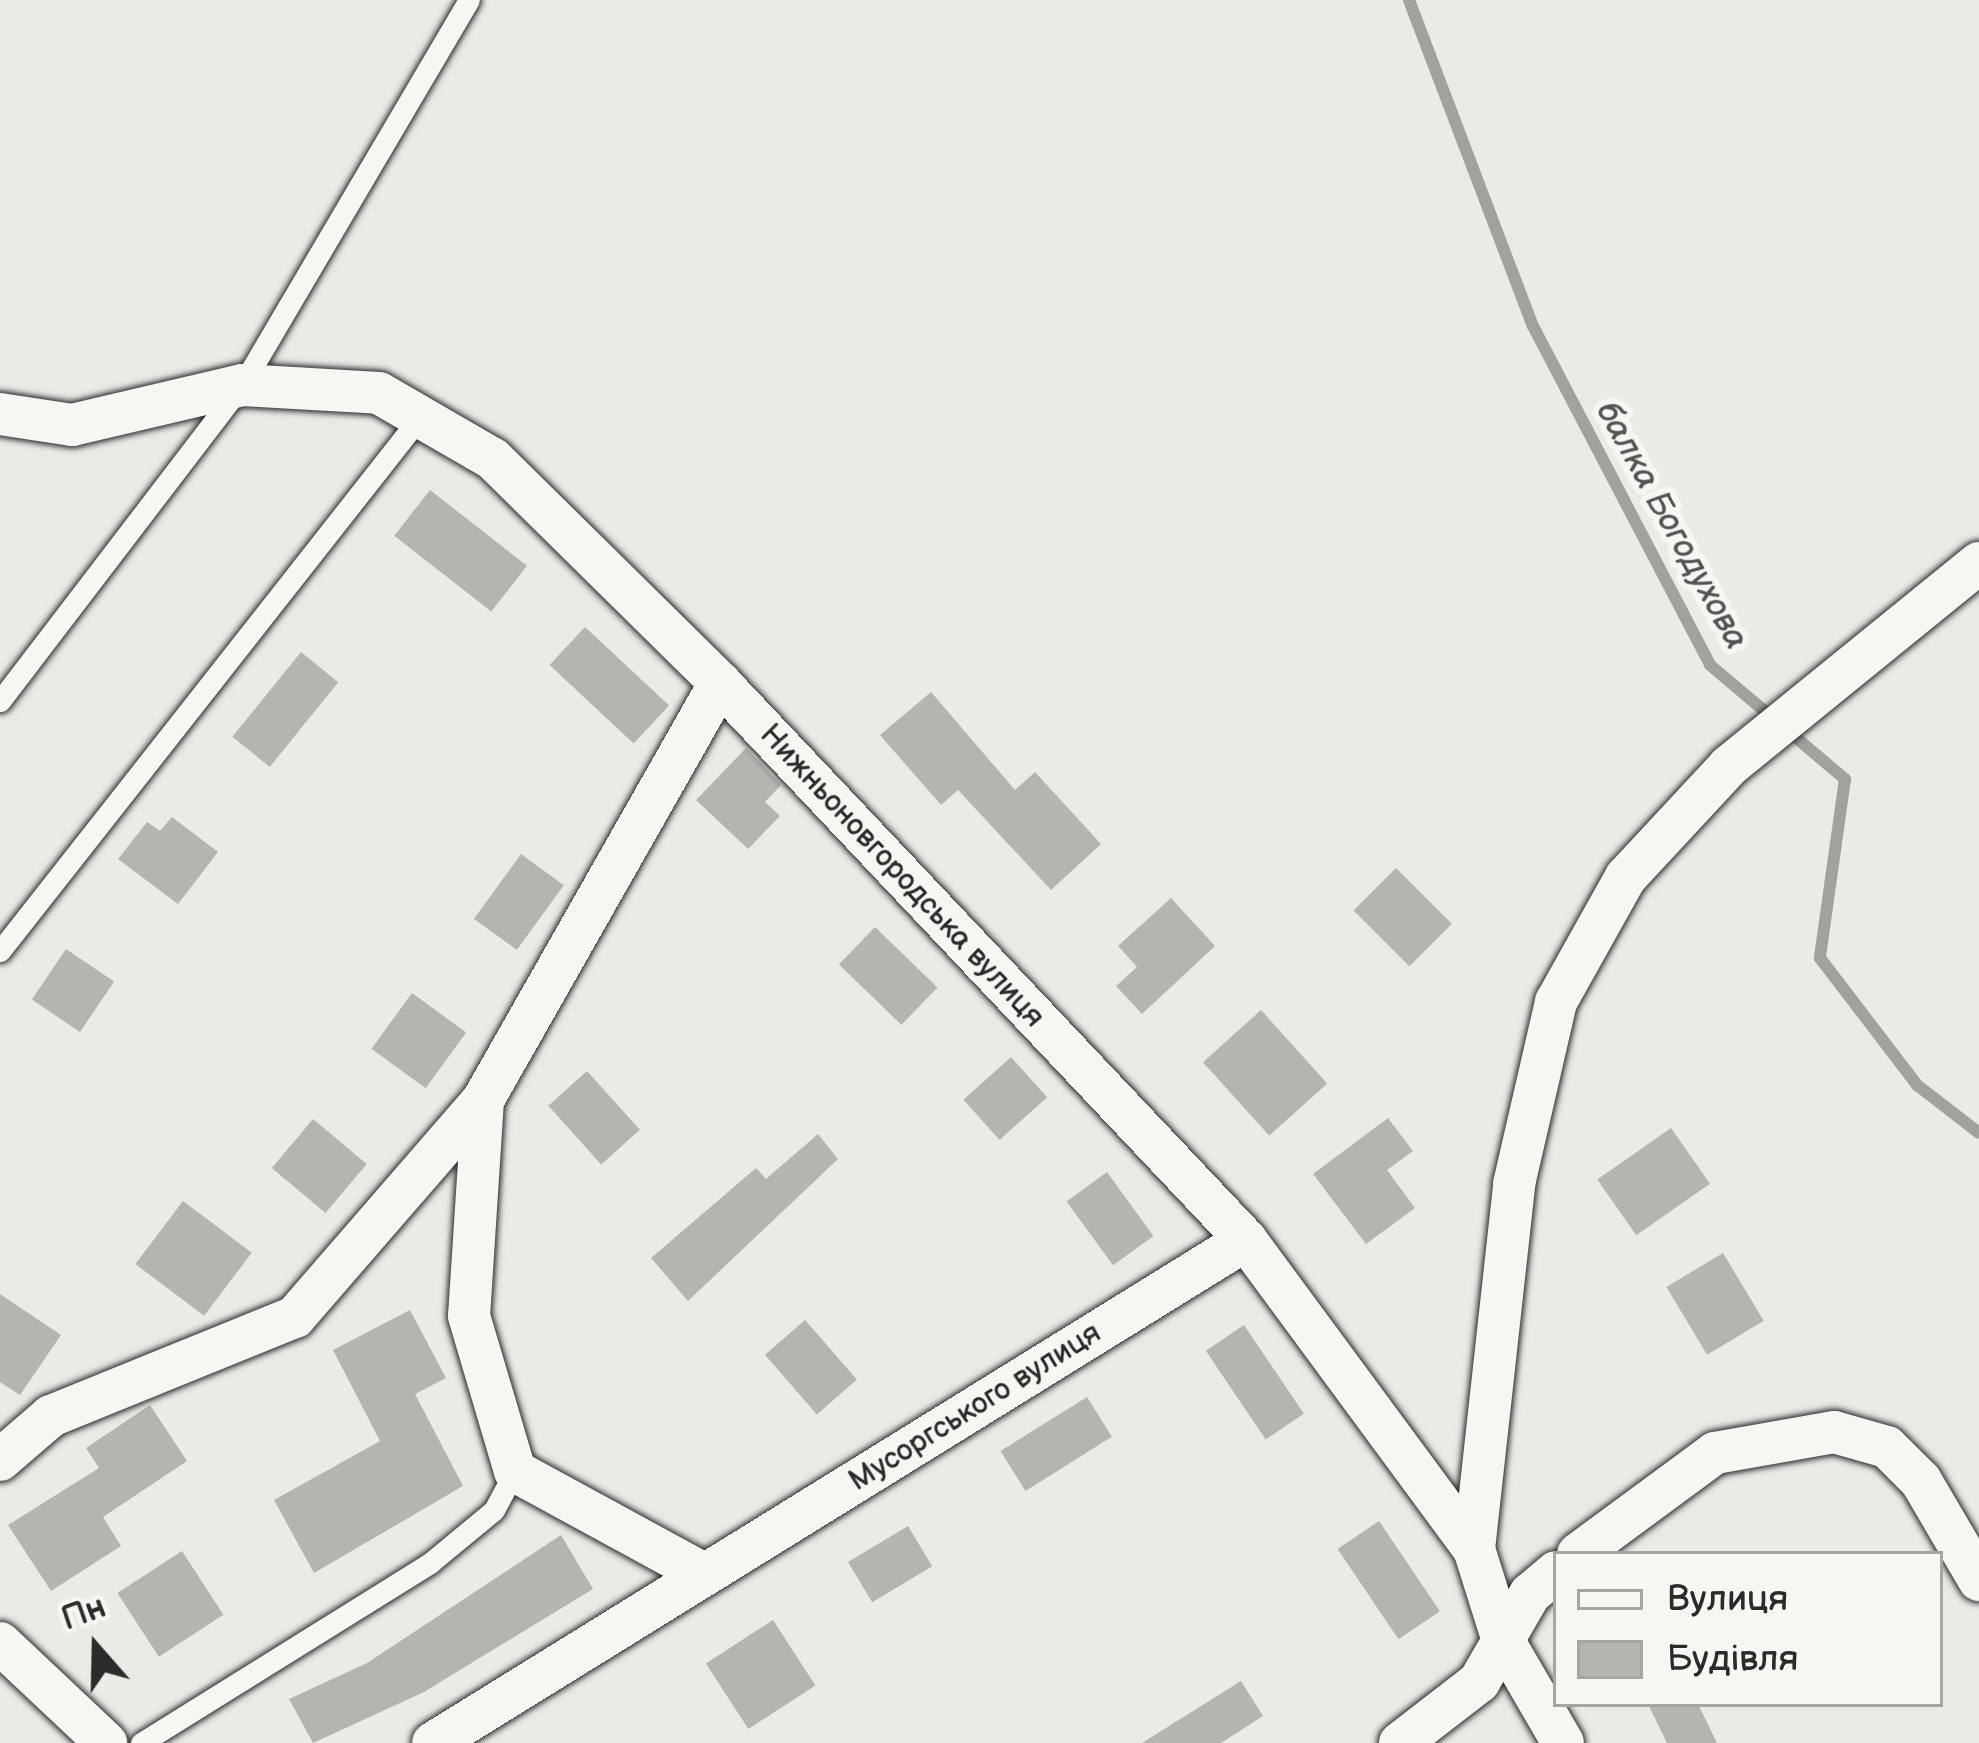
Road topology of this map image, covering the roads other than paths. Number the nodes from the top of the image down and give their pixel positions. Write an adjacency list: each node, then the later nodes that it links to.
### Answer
1 (469, 0): 2 (lane)
2 (242, 385): 3 (street, Нижньоновгородська вулиця); 4 (street, Нижньоновгородська вулиця); 7 (lane)
3 (0, 414)
4 (420, 417): 6 (street, Нижньоновгородська вулиця); 8 (lane)
5 (1979, 563): 13 (street)
6 (720, 683): 9 (street); 10 (street, Нижньоновгородська вулиця)
7 (0, 701)
8 (0, 951)
9 (483, 1100): 11 (street); 12 (street)
10 (1246, 1240): 13 (street, Нижньоновгородська вулиця); 15 (street, Мусоргського вулиця)
11 (0, 1460)
12 (515, 1471): 15 (street); 21 (lane)
13 (1474, 1549): 18 (street, Нижньоновгородська вулиця)
14 (1582, 1551): 17 (street)
15 (704, 1574): 22 (street, Мусоргського вулиця)
16 (1553, 1576): 18 (street)
17 (1979, 1580)
18 (1502, 1638): 23 (street); 24 (street, Нижньоновгородська вулиця)
19 (0, 1643): 20 (street)
20 (106, 1743)
21 (141, 1743)
22 (433, 1743)
23 (1400, 1743)
24 (1563, 1743)

